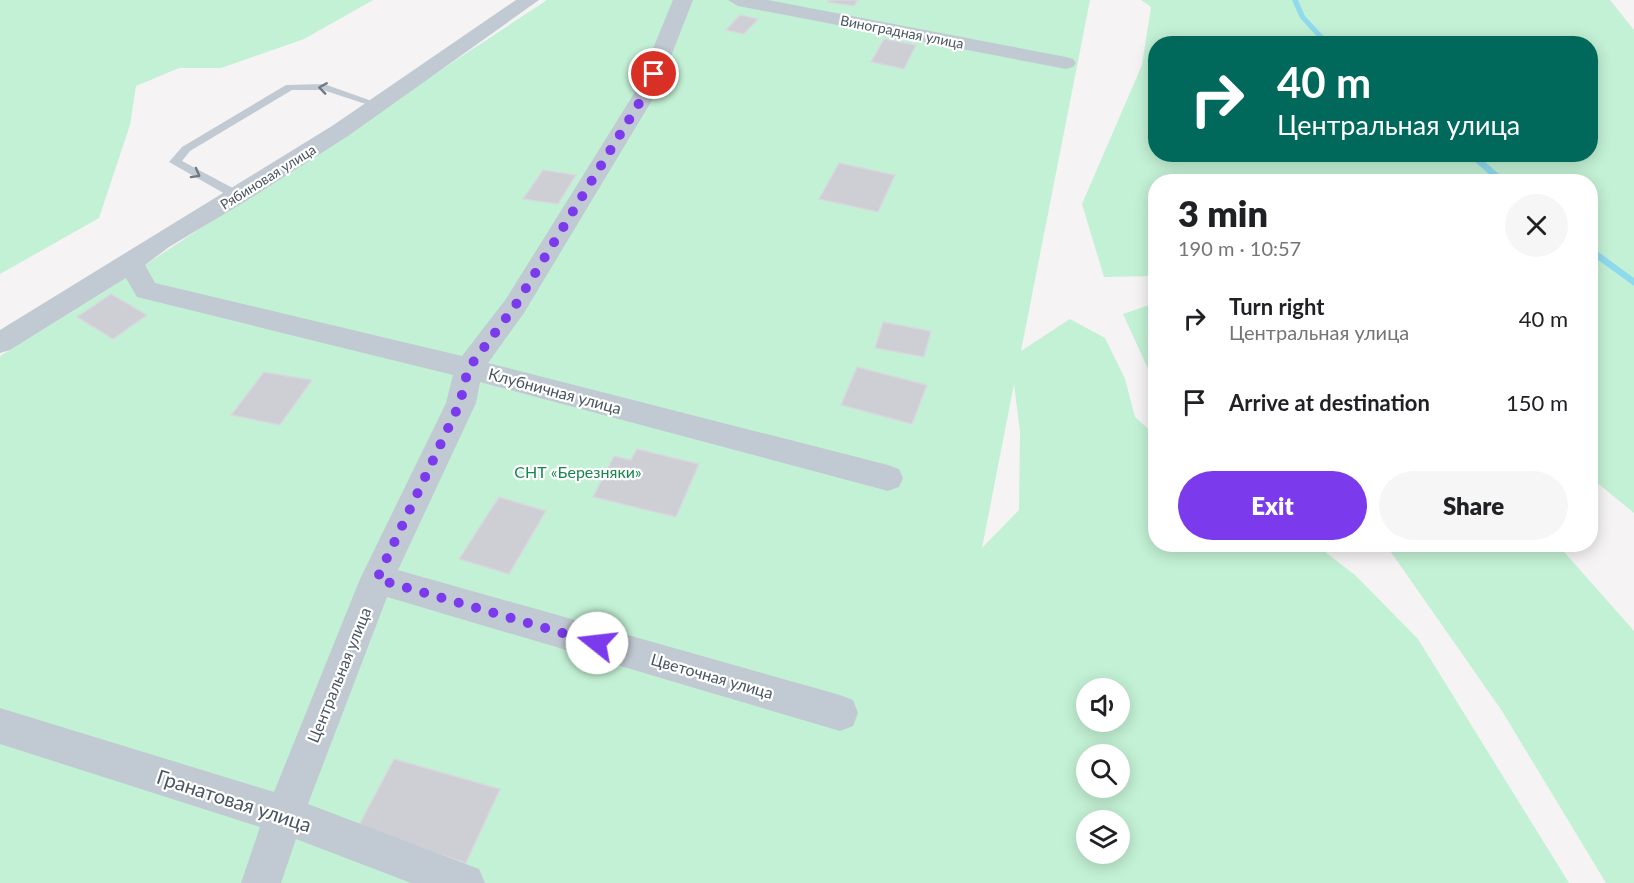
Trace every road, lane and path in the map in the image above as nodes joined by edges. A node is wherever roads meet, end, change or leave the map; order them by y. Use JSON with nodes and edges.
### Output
{"nodes":[{"id":1,"x":529,"y":0,"type":"edge"},
{"id":2,"x":683,"y":0,"type":"edge"},
{"id":3,"x":738,"y":0,"type":"edge"},
{"id":4,"x":1066,"y":63,"type":"dead end"},
{"id":5,"x":378,"y":105,"type":"junction"},
{"id":6,"x":238,"y":196,"type":"junction"},
{"id":7,"x":130,"y":263,"type":"junction"},
{"id":8,"x":0,"y":343,"type":"edge"},
{"id":9,"x":468,"y":369,"type":"junction"},
{"id":10,"x":888,"y":478,"type":"dead end"},
{"id":11,"x":377,"y":579,"type":"junction"},
{"id":12,"x":840,"y":713,"type":"dead end"},
{"id":13,"x":0,"y":726,"type":"edge"},
{"id":14,"x":284,"y":815,"type":"junction"},
{"id":15,"x":261,"y":883,"type":"edge"},
{"id":16,"x":465,"y":883,"type":"edge"}],
"edges":[{"from":1,"to":5,"type":"street","name":"Рябиновая улица"},
{"from":2,"to":9,"type":"street","name":"Центральная улица"},
{"from":3,"to":4,"type":"street","name":"Виноградная улица"},
{"from":5,"to":6,"type":"street","name":"Рябиновая улица"},
{"from":5,"to":6,"type":"lane","one_way":true},
{"from":6,"to":7,"type":"street","name":"Рябиновая улица"},
{"from":7,"to":8,"type":"street","name":"Рябиновая улица"},
{"from":7,"to":9,"type":"street","name":"Клубничная улица"},
{"from":9,"to":10,"type":"street","name":"Клубничная улица"},
{"from":9,"to":11,"type":"street","name":"Центральная улица"},
{"from":11,"to":12,"type":"street","name":"Цветочная улица"},
{"from":11,"to":14,"type":"street","name":"Центральная улица"},
{"from":13,"to":14,"type":"street","name":"Гранатовая улица"},
{"from":14,"to":15,"type":"street","name":"Центральная улица"},
{"from":14,"to":16,"type":"street","name":"Гранатовая улица"}]}
